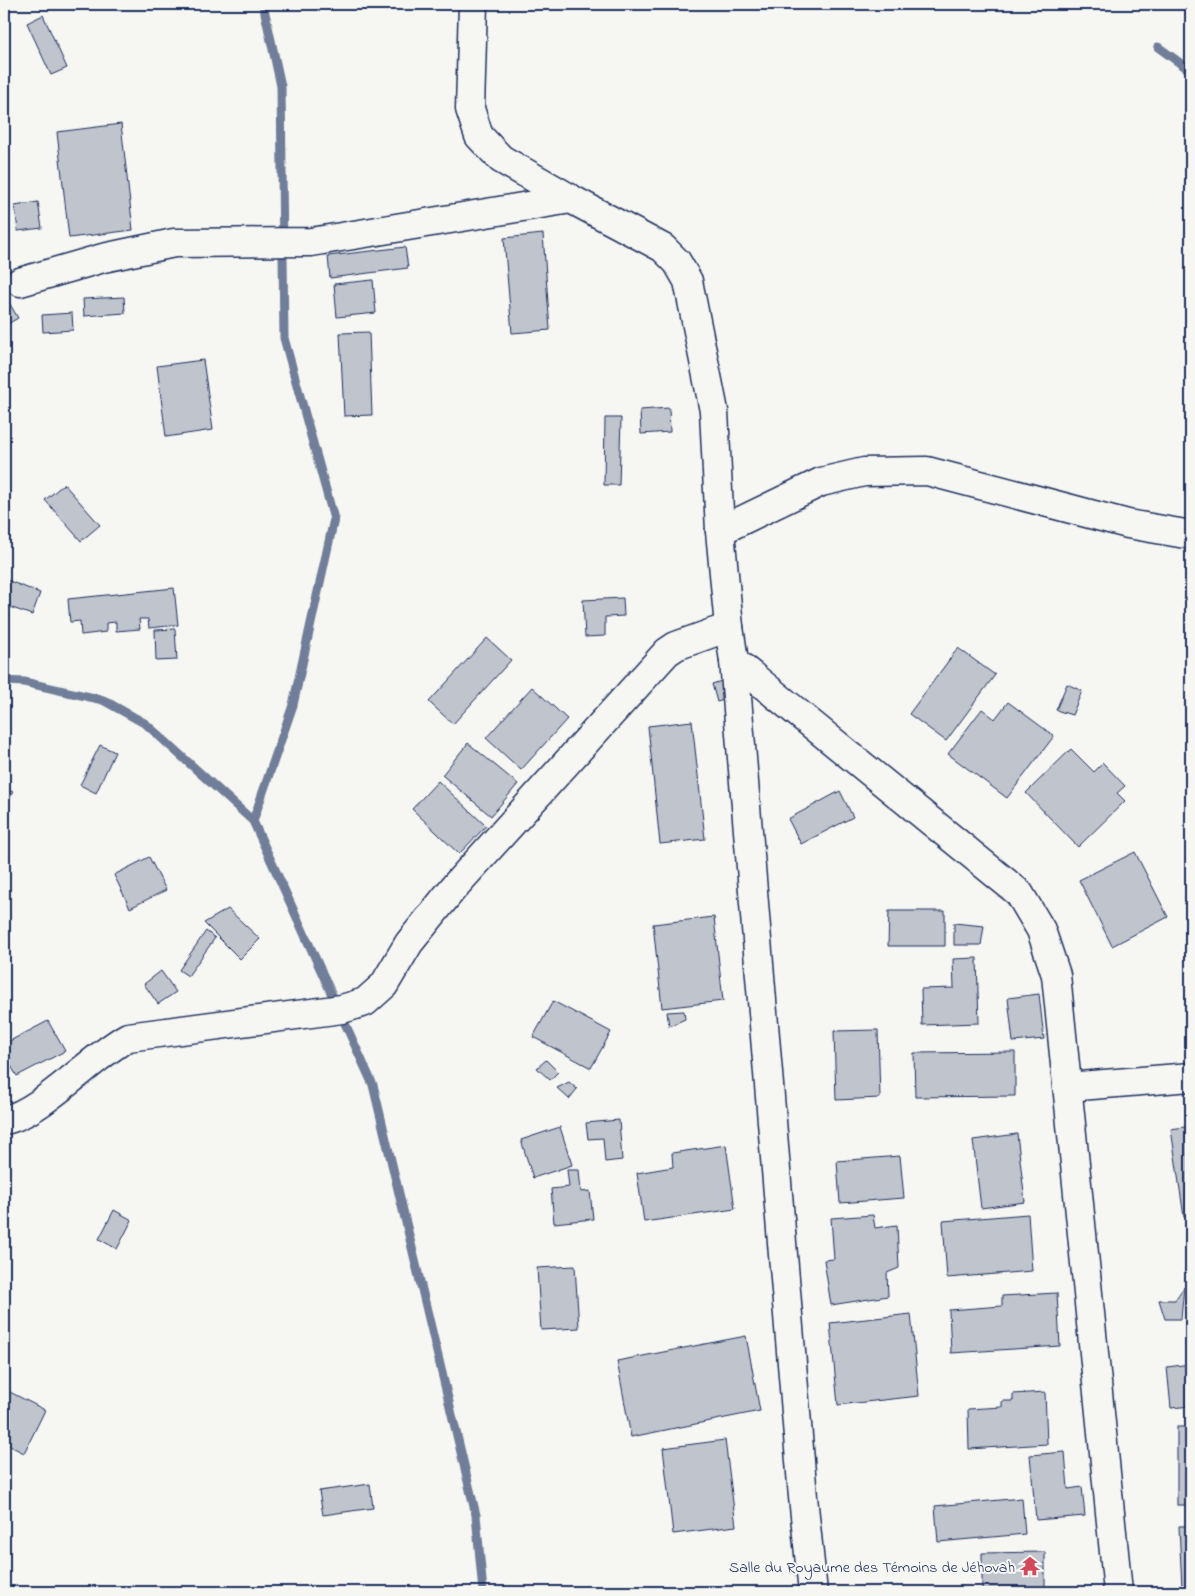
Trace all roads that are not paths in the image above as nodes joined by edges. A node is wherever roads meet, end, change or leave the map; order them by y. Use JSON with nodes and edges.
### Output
{"nodes":[{"id":1,"x":473,"y":4,"type":"edge"},
{"id":2,"x":571,"y":199,"type":"junction"},
{"id":3,"x":20,"y":282,"type":"dead end"},
{"id":4,"x":720,"y":531,"type":"junction"},
{"id":5,"x":1191,"y":535,"type":"edge"},
{"id":6,"x":729,"y":627,"type":"junction"},
{"id":7,"x":734,"y":661,"type":"junction"},
{"id":8,"x":1191,"y":1077,"type":"edge"},
{"id":9,"x":1067,"y":1087,"type":"junction"},
{"id":10,"x":4,"y":1120,"type":"edge"},
{"id":11,"x":813,"y":1592,"type":"edge"},
{"id":12,"x":1118,"y":1592,"type":"edge"}],
"edges":[{"from":1,"to":2,"type":"street"},
{"from":2,"to":3,"type":"street"},
{"from":2,"to":4,"type":"street"},
{"from":4,"to":5,"type":"street"},
{"from":4,"to":6,"type":"street"},
{"from":6,"to":7,"type":"street"},
{"from":6,"to":10,"type":"street"},
{"from":7,"to":9,"type":"street"},
{"from":7,"to":11,"type":"street"},
{"from":8,"to":9,"type":"street"},
{"from":9,"to":12,"type":"street"}]}
